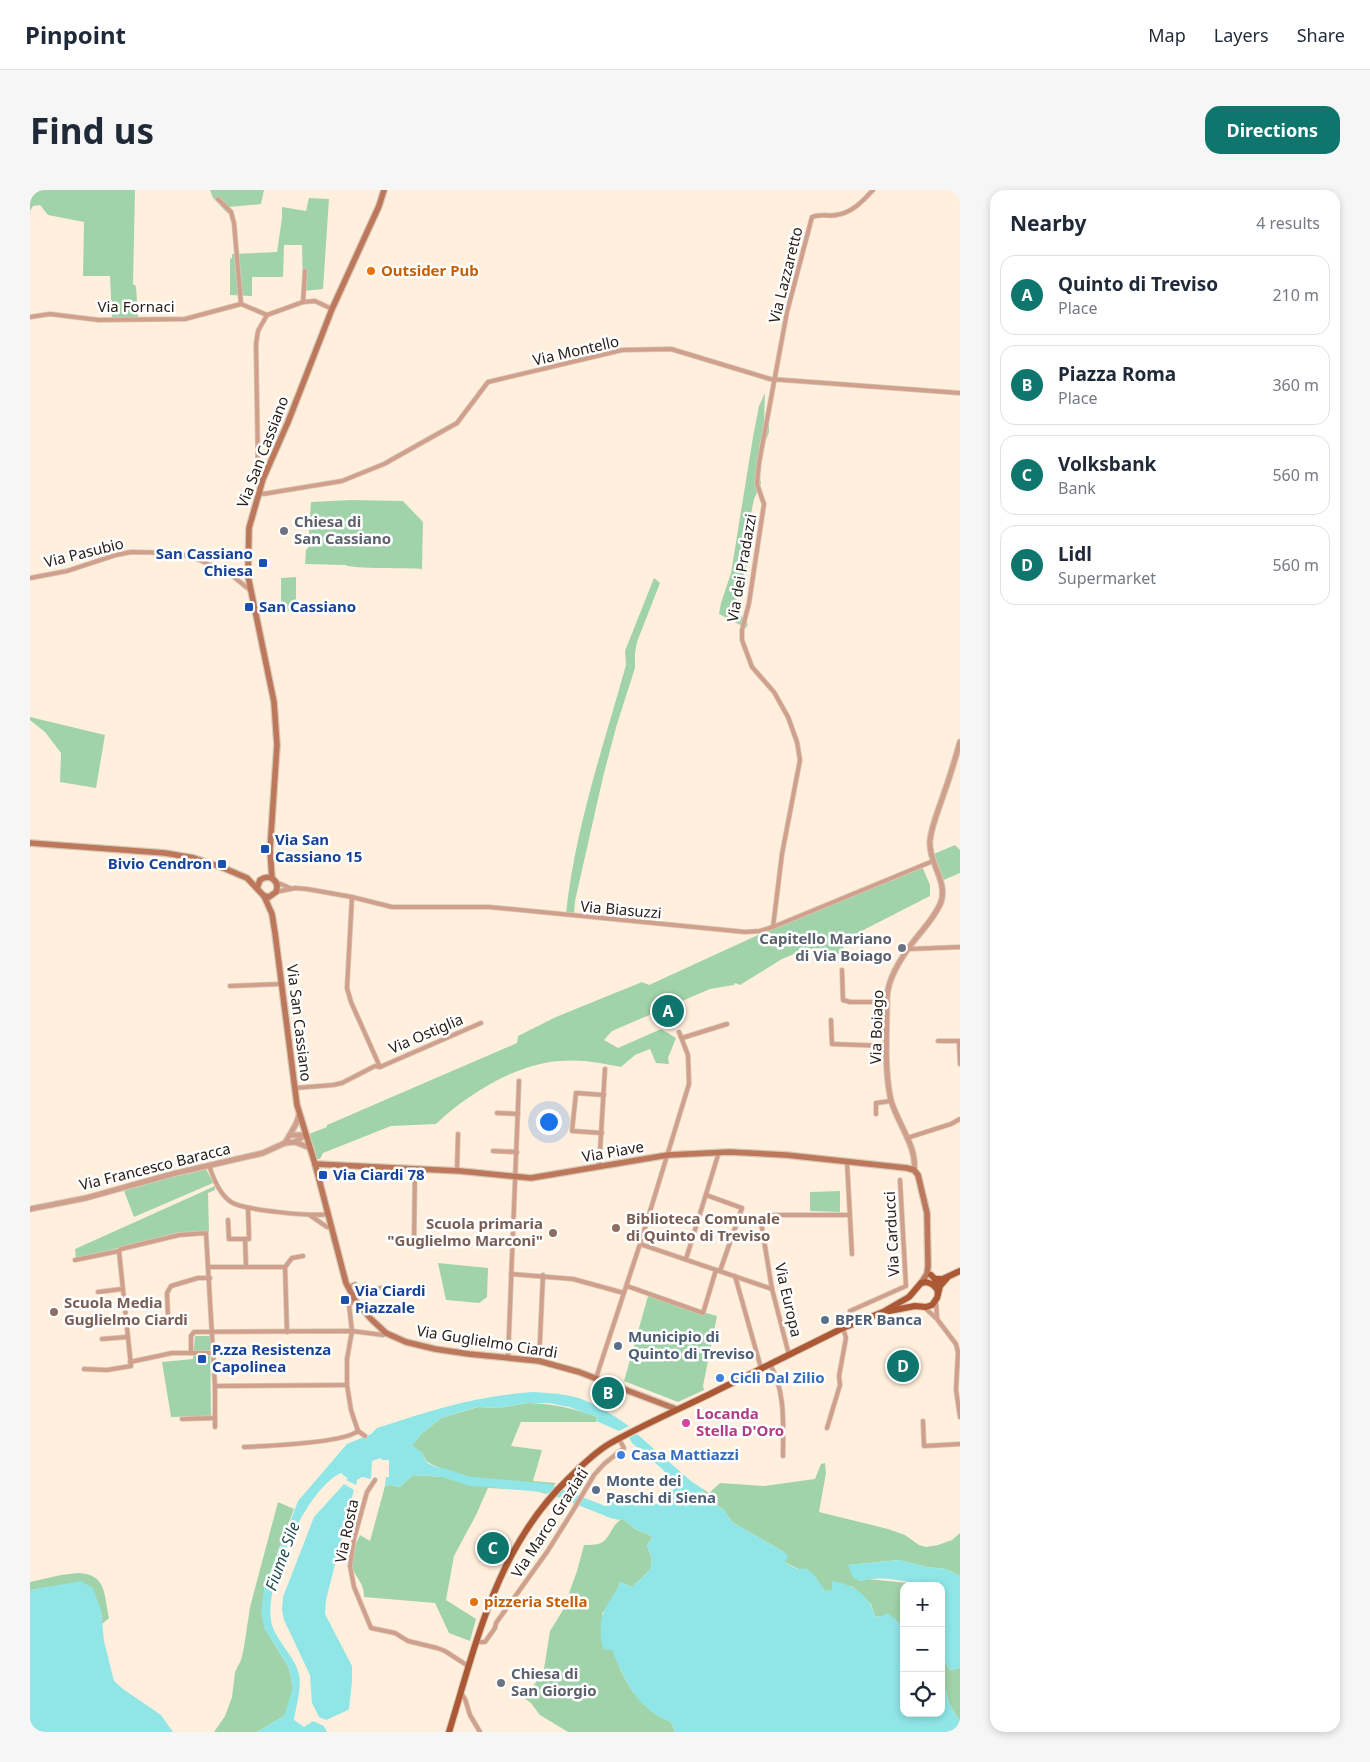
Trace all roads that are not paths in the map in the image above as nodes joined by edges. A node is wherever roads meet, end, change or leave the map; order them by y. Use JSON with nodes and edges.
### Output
{"nodes":[{"id":1,"x":384,"y":190,"type":"edge"},
{"id":2,"x":872,"y":190,"type":"edge"},
{"id":3,"x":218,"y":199,"type":"dead end"},
{"id":4,"x":305,"y":271,"type":"dead end"},
{"id":5,"x":303,"y":302,"type":"junction"},
{"id":6,"x":241,"y":304,"type":"junction"},
{"id":7,"x":332,"y":309,"type":"junction"},
{"id":8,"x":267,"y":315,"type":"junction"},
{"id":9,"x":30,"y":317,"type":"edge"},
{"id":10,"x":774,"y":379,"type":"junction"},
{"id":11,"x":960,"y":393,"type":"edge"},
{"id":12,"x":263,"y":479,"type":"junction"},
{"id":13,"x":259,"y":492,"type":"junction"},
{"id":14,"x":248,"y":568,"type":"junction"},
{"id":15,"x":230,"y":574,"type":"junction"},
{"id":16,"x":30,"y":578,"type":"edge"},
{"id":17,"x":250,"y":591,"type":"junction"},
{"id":18,"x":960,"y":742,"type":"edge"},
{"id":19,"x":30,"y":843,"type":"edge"},
{"id":20,"x":270,"y":856,"type":"junction"},
{"id":21,"x":933,"y":861,"type":"junction"},
{"id":22,"x":243,"y":876,"type":"junction"},
{"id":23,"x":262,"y":878,"type":"junction"},
{"id":24,"x":274,"y":880,"type":"junction"},
{"id":25,"x":257,"y":888,"type":"junction"},
{"id":26,"x":295,"y":888,"type":"junction"},
{"id":27,"x":275,"y":893,"type":"junction"},
{"id":28,"x":264,"y":896,"type":"junction"},
{"id":29,"x":352,"y":897,"type":"junction"},
{"id":30,"x":272,"y":914,"type":"junction"},
{"id":31,"x":773,"y":926,"type":"junction"},
{"id":32,"x":960,"y":947,"type":"edge"},
{"id":33,"x":909,"y":949,"type":"junction"},
{"id":34,"x":842,"y":970,"type":"dead end"},
{"id":35,"x":281,"y":984,"type":"junction"},
{"id":36,"x":230,"y":986,"type":"dead end"},
{"id":37,"x":887,"y":1002,"type":"junction"},
{"id":38,"x":832,"y":1020,"type":"dead end"},
{"id":39,"x":481,"y":1023,"type":"dead end"},
{"id":40,"x":727,"y":1024,"type":"dead end"},
{"id":41,"x":679,"y":1032,"type":"dead end"},
{"id":42,"x":682,"y":1038,"type":"junction"},
{"id":43,"x":938,"y":1041,"type":"dead end"},
{"id":44,"x":960,"y":1041,"type":"edge"},
{"id":45,"x":887,"y":1046,"type":"junction"},
{"id":46,"x":960,"y":1064,"type":"edge"},
{"id":47,"x":380,"y":1066,"type":"junction"},
{"id":48,"x":605,"y":1069,"type":"dead end"},
{"id":49,"x":519,"y":1081,"type":"dead end"},
{"id":50,"x":294,"y":1088,"type":"junction"},
{"id":51,"x":604,"y":1095,"type":"junction"},
{"id":52,"x":891,"y":1101,"type":"junction"},
{"id":53,"x":498,"y":1113,"type":"dead end"},
{"id":54,"x":518,"y":1114,"type":"junction"},
{"id":55,"x":876,"y":1114,"type":"dead end"},
{"id":56,"x":299,"y":1115,"type":"junction"},
{"id":57,"x":960,"y":1119,"type":"edge"},
{"id":58,"x":602,"y":1133,"type":"junction"},
{"id":59,"x":306,"y":1134,"type":"junction"},
{"id":60,"x":458,"y":1134,"type":"dead end"},
{"id":61,"x":291,"y":1135,"type":"junction"},
{"id":62,"x":907,"y":1138,"type":"junction"},
{"id":63,"x":295,"y":1142,"type":"junction"},
{"id":64,"x":285,"y":1143,"type":"junction"},
{"id":65,"x":310,"y":1148,"type":"junction"},
{"id":66,"x":494,"y":1151,"type":"dead end"},
{"id":67,"x":517,"y":1152,"type":"junction"},
{"id":68,"x":719,"y":1152,"type":"junction"},
{"id":69,"x":668,"y":1155,"type":"junction"},
{"id":70,"x":847,"y":1162,"type":"junction"},
{"id":71,"x":316,"y":1164,"type":"junction"},
{"id":72,"x":209,"y":1165,"type":"junction"},
{"id":73,"x":599,"y":1167,"type":"junction"},
{"id":74,"x":415,"y":1168,"type":"junction"},
{"id":75,"x":914,"y":1170,"type":"junction"},
{"id":76,"x":457,"y":1171,"type":"junction"},
{"id":77,"x":516,"y":1177,"type":"junction"},
{"id":78,"x":900,"y":1180,"type":"dead end"},
{"id":79,"x":706,"y":1195,"type":"junction"},
{"id":80,"x":248,"y":1208,"type":"junction"},
{"id":81,"x":30,"y":1209,"type":"edge"},
{"id":82,"x":328,"y":1214,"type":"junction"},
{"id":83,"x":849,"y":1215,"type":"junction"},
{"id":84,"x":311,"y":1216,"type":"junction"},
{"id":85,"x":228,"y":1220,"type":"dead end"},
{"id":86,"x":331,"y":1227,"type":"junction"},
{"id":87,"x":248,"y":1238,"type":"junction"},
{"id":88,"x":414,"y":1242,"type":"dead end"},
{"id":89,"x":640,"y":1244,"type":"junction"},
{"id":90,"x":119,"y":1251,"type":"junction"},
{"id":91,"x":852,"y":1254,"type":"dead end"},
{"id":92,"x":303,"y":1256,"type":"dead end"},
{"id":93,"x":76,"y":1260,"type":"dead end"},
{"id":94,"x":686,"y":1260,"type":"junction"},
{"id":95,"x":246,"y":1266,"type":"junction"},
{"id":96,"x":928,"y":1266,"type":"junction"},
{"id":97,"x":285,"y":1267,"type":"junction"},
{"id":98,"x":209,"y":1268,"type":"junction"},
{"id":99,"x":718,"y":1270,"type":"junction"},
{"id":100,"x":960,"y":1272,"type":"edge"},
{"id":101,"x":511,"y":1274,"type":"junction"},
{"id":102,"x":931,"y":1275,"type":"junction"},
{"id":103,"x":543,"y":1276,"type":"junction"},
{"id":104,"x":735,"y":1276,"type":"junction"},
{"id":105,"x":210,"y":1278,"type":"junction"},
{"id":106,"x":944,"y":1278,"type":"junction"},
{"id":107,"x":921,"y":1283,"type":"junction"},
{"id":108,"x":932,"y":1284,"type":"junction"},
{"id":109,"x":627,"y":1286,"type":"junction"},
{"id":110,"x":348,"y":1287,"type":"junction"},
{"id":111,"x":382,"y":1288,"type":"dead end"},
{"id":112,"x":122,"y":1289,"type":"junction"},
{"id":113,"x":772,"y":1289,"type":"junction"},
{"id":114,"x":98,"y":1292,"type":"dead end"},
{"id":115,"x":914,"y":1292,"type":"junction"},
{"id":116,"x":624,"y":1294,"type":"junction"},
{"id":117,"x":937,"y":1297,"type":"junction"},
{"id":118,"x":355,"y":1300,"type":"junction"},
{"id":119,"x":922,"y":1306,"type":"junction"},
{"id":120,"x":850,"y":1312,"type":"dead end"},
{"id":121,"x":883,"y":1312,"type":"junction"},
{"id":122,"x":168,"y":1315,"type":"dead end"},
{"id":123,"x":938,"y":1319,"type":"junction"},
{"id":124,"x":843,"y":1328,"type":"junction"},
{"id":125,"x":352,"y":1331,"type":"junction"},
{"id":126,"x":212,"y":1332,"type":"junction"},
{"id":127,"x":287,"y":1332,"type":"junction"},
{"id":128,"x":386,"y":1333,"type":"junction"},
{"id":129,"x":128,"y":1337,"type":"junction"},
{"id":130,"x":102,"y":1339,"type":"dead end"},
{"id":131,"x":191,"y":1353,"type":"junction"},
{"id":132,"x":214,"y":1353,"type":"junction"},
{"id":133,"x":789,"y":1354,"type":"junction"},
{"id":134,"x":508,"y":1358,"type":"junction"},
{"id":135,"x":539,"y":1361,"type":"junction"},
{"id":136,"x":130,"y":1362,"type":"junction"},
{"id":137,"x":770,"y":1364,"type":"junction"},
{"id":138,"x":761,"y":1368,"type":"junction"},
{"id":139,"x":84,"y":1369,"type":"dead end"},
{"id":140,"x":958,"y":1369,"type":"edge"},
{"id":141,"x":596,"y":1378,"type":"junction"},
{"id":142,"x":346,"y":1384,"type":"junction"},
{"id":143,"x":216,"y":1387,"type":"junction"},
{"id":144,"x":680,"y":1409,"type":"junction"},
{"id":145,"x":960,"y":1417,"type":"edge"},
{"id":146,"x":215,"y":1418,"type":"junction"},
{"id":147,"x":182,"y":1419,"type":"dead end"},
{"id":148,"x":923,"y":1421,"type":"dead end"},
{"id":149,"x":215,"y":1427,"type":"dead end"},
{"id":150,"x":827,"y":1428,"type":"dead end"},
{"id":151,"x":358,"y":1432,"type":"junction"},
{"id":152,"x":365,"y":1436,"type":"dead end"},
{"id":153,"x":619,"y":1439,"type":"junction"},
{"id":154,"x":960,"y":1444,"type":"edge"},
{"id":155,"x":244,"y":1447,"type":"dead end"},
{"id":156,"x":783,"y":1456,"type":"dead end"},
{"id":157,"x":375,"y":1480,"type":"dead end"},
{"id":158,"x":485,"y":1619,"type":"junction"},
{"id":159,"x":496,"y":1624,"type":"junction"},
{"id":160,"x":477,"y":1642,"type":"junction"},
{"id":161,"x":469,"y":1666,"type":"junction"},
{"id":162,"x":462,"y":1696,"type":"junction"},
{"id":163,"x":449,"y":1732,"type":"edge"},
{"id":164,"x":480,"y":1732,"type":"edge"}],
"edges":[{"from":1,"to":7,"type":"main road","name":"Via San Cassiano"},
{"from":2,"to":10,"type":"street","name":"Via Lazzaretto"},
{"from":3,"to":6,"type":"street"},
{"from":4,"to":5,"type":"street"},
{"from":5,"to":7,"type":"street"},
{"from":5,"to":8,"type":"street"},
{"from":6,"to":8,"type":"street"},
{"from":6,"to":9,"type":"street","name":"Via Fornaci"},
{"from":7,"to":12,"type":"main road","name":"Via San Cassiano"},
{"from":8,"to":12,"type":"street"},
{"from":10,"to":11,"type":"street","name":"Via Montello"},
{"from":10,"to":13,"type":"street","name":"Via Montello"},
{"from":10,"to":31,"type":"street","name":"Via dei Pradazzi"},
{"from":12,"to":13,"type":"main road","name":"Via San Cassiano"},
{"from":13,"to":14,"type":"main road","name":"Via San Cassiano"},
{"from":14,"to":15,"type":"street"},
{"from":14,"to":17,"type":"main road","name":"Via San Cassiano"},
{"from":15,"to":16,"type":"street","name":"Via Pasubio"},
{"from":15,"to":17,"type":"street","name":"Via Pasubio"},
{"from":17,"to":20,"type":"main road","name":"Via San Cassiano"},
{"from":18,"to":21,"type":"street","name":"Via Boiago"},
{"from":19,"to":22,"type":"main road"},
{"from":20,"to":23,"type":"main road","name":"Via San Cassiano"},
{"from":20,"to":24,"type":"main road","name":"Via San Cassiano"},
{"from":21,"to":31,"type":"street","name":"Via Biasuzzi"},
{"from":21,"to":33,"type":"street","name":"Via Boiago"},
{"from":22,"to":23,"type":"main road"},
{"from":22,"to":25,"type":"main road"},
{"from":23,"to":24,"type":"main road"},
{"from":23,"to":25,"type":"main road"},
{"from":24,"to":26,"type":"street","name":"Via Biasuzzi"},
{"from":24,"to":27,"type":"main road"},
{"from":25,"to":28,"type":"main road"},
{"from":26,"to":27,"type":"street","name":"Via Biasuzzi"},
{"from":26,"to":29,"type":"street","name":"Via Biasuzzi"},
{"from":27,"to":28,"type":"main road"},
{"from":27,"to":30,"type":"main road","name":"Via San Cassiano"},
{"from":28,"to":30,"type":"main road","name":"Via San Cassiano"},
{"from":29,"to":31,"type":"street","name":"Via Biasuzzi"},
{"from":29,"to":47,"type":"street","name":"Via Ostiglia"},
{"from":30,"to":35,"type":"main road","name":"Via San Cassiano"},
{"from":32,"to":33,"type":"street"},
{"from":33,"to":37,"type":"street","name":"Via Boiago"},
{"from":34,"to":37,"type":"street"},
{"from":35,"to":36,"type":"street"},
{"from":35,"to":50,"type":"main road","name":"Via San Cassiano"},
{"from":37,"to":45,"type":"street","name":"Via Boiago"},
{"from":38,"to":45,"type":"street"},
{"from":39,"to":47,"type":"street","name":"Via Ostiglia"},
{"from":40,"to":42,"type":"street"},
{"from":41,"to":42,"type":"street"},
{"from":42,"to":69,"type":"street"},
{"from":43,"to":44,"type":"street"},
{"from":44,"to":46,"type":"street"},
{"from":45,"to":52,"type":"street","name":"Via Boiago"},
{"from":47,"to":50,"type":"street","name":"Via Ostiglia"},
{"from":48,"to":51,"type":"street"},
{"from":49,"to":54,"type":"street"},
{"from":50,"to":56,"type":"main road","name":"Via San Cassiano"},
{"from":51,"to":58,"type":"street"},
{"from":51,"to":58,"type":"street"},
{"from":52,"to":55,"type":"street"},
{"from":52,"to":62,"type":"street","name":"Via Boiago"},
{"from":53,"to":54,"type":"street"},
{"from":54,"to":67,"type":"street"},
{"from":56,"to":59,"type":"main road","name":"Via San Cassiano"},
{"from":56,"to":61,"type":"street","name":"Via Francesco Baracca"},
{"from":57,"to":62,"type":"street"},
{"from":58,"to":73,"type":"street"},
{"from":59,"to":61,"type":"street"},
{"from":59,"to":63,"type":"street"},
{"from":59,"to":65,"type":"main road","name":"Via Guglielmo Ciardi"},
{"from":60,"to":76,"type":"street"},
{"from":61,"to":64,"type":"street","name":"Via Francesco Baracca"},
{"from":62,"to":75,"type":"street","name":"Via Boiago"},
{"from":63,"to":64,"type":"street","name":"Via Francesco Baracca"},
{"from":63,"to":65,"type":"street","name":"Via Francesco Baracca"},
{"from":64,"to":72,"type":"street","name":"Via Francesco Baracca"},
{"from":65,"to":71,"type":"main road","name":"Via Guglielmo Ciardi"},
{"from":66,"to":67,"type":"street"},
{"from":67,"to":77,"type":"street"},
{"from":68,"to":69,"type":"main road","name":"Via Piave"},
{"from":68,"to":70,"type":"main road","name":"Via Piave"},
{"from":68,"to":79,"type":"street"},
{"from":69,"to":73,"type":"main road","name":"Via Piave"},
{"from":69,"to":89,"type":"street"},
{"from":70,"to":75,"type":"main road","name":"Via Piave"},
{"from":70,"to":83,"type":"street"},
{"from":71,"to":74,"type":"main road","name":"Via Piave"},
{"from":71,"to":82,"type":"main road","name":"Via Guglielmo Ciardi"},
{"from":72,"to":80,"type":"street"},
{"from":72,"to":81,"type":"street","name":"Via Francesco Baracca"},
{"from":73,"to":77,"type":"main road","name":"Via Piave"},
{"from":74,"to":76,"type":"main road","name":"Via Piave"},
{"from":74,"to":88,"type":"street"},
{"from":75,"to":96,"type":"main road","name":"Via Boiago"},
{"from":76,"to":77,"type":"main road","name":"Via Piave"},
{"from":77,"to":101,"type":"street"},
{"from":78,"to":120,"type":"street","name":"Via Carducci"},
{"from":79,"to":94,"type":"street"},
{"from":79,"to":99,"type":"street"},
{"from":80,"to":84,"type":"street"},
{"from":80,"to":87,"type":"street"},
{"from":82,"to":84,"type":"street"},
{"from":82,"to":86,"type":"main road","name":"Via Guglielmo Ciardi"},
{"from":83,"to":91,"type":"street"},
{"from":83,"to":113,"type":"street","name":"Via Europa"},
{"from":84,"to":86,"type":"street"},
{"from":85,"to":87,"type":"street"},
{"from":86,"to":110,"type":"main road","name":"Via Guglielmo Ciardi"},
{"from":87,"to":95,"type":"street"},
{"from":89,"to":94,"type":"street"},
{"from":89,"to":109,"type":"street"},
{"from":90,"to":93,"type":"street"},
{"from":90,"to":98,"type":"street"},
{"from":90,"to":112,"type":"street"},
{"from":92,"to":97,"type":"street"},
{"from":94,"to":99,"type":"street"},
{"from":95,"to":97,"type":"street"},
{"from":95,"to":98,"type":"street"},
{"from":96,"to":102,"type":"main road","name":"Via Boiago"},
{"from":96,"to":107,"type":"main road","name":"Via Boiago"},
{"from":97,"to":127,"type":"street"},
{"from":98,"to":105,"type":"street"},
{"from":99,"to":104,"type":"street"},
{"from":99,"to":109,"type":"street"},
{"from":100,"to":106,"type":"main road"},
{"from":101,"to":103,"type":"street"},
{"from":101,"to":134,"type":"street"},
{"from":102,"to":106,"type":"main road"},
{"from":102,"to":108,"type":"main road","name":"Via Boiago"},
{"from":103,"to":116,"type":"street"},
{"from":103,"to":135,"type":"street"},
{"from":104,"to":113,"type":"street"},
{"from":104,"to":138,"type":"street"},
{"from":105,"to":122,"type":"street"},
{"from":105,"to":126,"type":"street"},
{"from":106,"to":108,"type":"main road"},
{"from":106,"to":117,"type":"main road"},
{"from":107,"to":108,"type":"main road"},
{"from":107,"to":115,"type":"main road"},
{"from":108,"to":117,"type":"main road"},
{"from":109,"to":116,"type":"street"},
{"from":110,"to":111,"type":"street"},
{"from":110,"to":118,"type":"main road","name":"Via Guglielmo Ciardi"},
{"from":112,"to":114,"type":"street"},
{"from":112,"to":129,"type":"street"},
{"from":113,"to":133,"type":"street","name":"Via Europa"},
{"from":115,"to":119,"type":"main road"},
{"from":115,"to":121,"type":"main road"},
{"from":116,"to":141,"type":"street"},
{"from":117,"to":119,"type":"main road"},
{"from":117,"to":123,"type":"street"},
{"from":118,"to":125,"type":"street"},
{"from":118,"to":128,"type":"main road","name":"Via Guglielmo Ciardi"},
{"from":119,"to":121,"type":"main road"},
{"from":119,"to":123,"type":"street"},
{"from":121,"to":124,"type":"main road"},
{"from":123,"to":140,"type":"street"},
{"from":124,"to":133,"type":"main road"},
{"from":124,"to":150,"type":"street"},
{"from":125,"to":127,"type":"street"},
{"from":125,"to":128,"type":"street"},
{"from":125,"to":142,"type":"street"},
{"from":126,"to":127,"type":"street"},
{"from":126,"to":131,"type":"street"},
{"from":126,"to":132,"type":"street"},
{"from":128,"to":134,"type":"main road","name":"Via Guglielmo Ciardi"},
{"from":129,"to":130,"type":"street"},
{"from":129,"to":136,"type":"street"},
{"from":131,"to":132,"type":"street"},
{"from":131,"to":136,"type":"street"},
{"from":132,"to":143,"type":"street"},
{"from":133,"to":137,"type":"main road"},
{"from":134,"to":135,"type":"main road","name":"Via Guglielmo Ciardi"},
{"from":135,"to":141,"type":"main road","name":"Via Guglielmo Ciardi"},
{"from":136,"to":139,"type":"street"},
{"from":137,"to":138,"type":"main road"},
{"from":137,"to":156,"type":"street"},
{"from":138,"to":144,"type":"main road"},
{"from":140,"to":145,"type":"street"},
{"from":141,"to":144,"type":"main road","name":"Via Guglielmo Ciardi"},
{"from":142,"to":143,"type":"street"},
{"from":142,"to":151,"type":"street"},
{"from":143,"to":146,"type":"street"},
{"from":144,"to":153,"type":"main road"},
{"from":146,"to":147,"type":"street"},
{"from":146,"to":149,"type":"street"},
{"from":148,"to":154,"type":"street"},
{"from":151,"to":152,"type":"street"},
{"from":151,"to":155,"type":"street"},
{"from":153,"to":158,"type":"main road"},
{"from":153,"to":159,"type":"street","name":"Via Marco Graziati"},
{"from":157,"to":161,"type":"street","name":"Via Rosta"},
{"from":158,"to":159,"type":"street"},
{"from":158,"to":160,"type":"main road"},
{"from":159,"to":160,"type":"street","name":"Via Marco Graziati"},
{"from":160,"to":161,"type":"main road"},
{"from":161,"to":162,"type":"main road"},
{"from":162,"to":163,"type":"main road"},
{"from":162,"to":164,"type":"street"}]}
